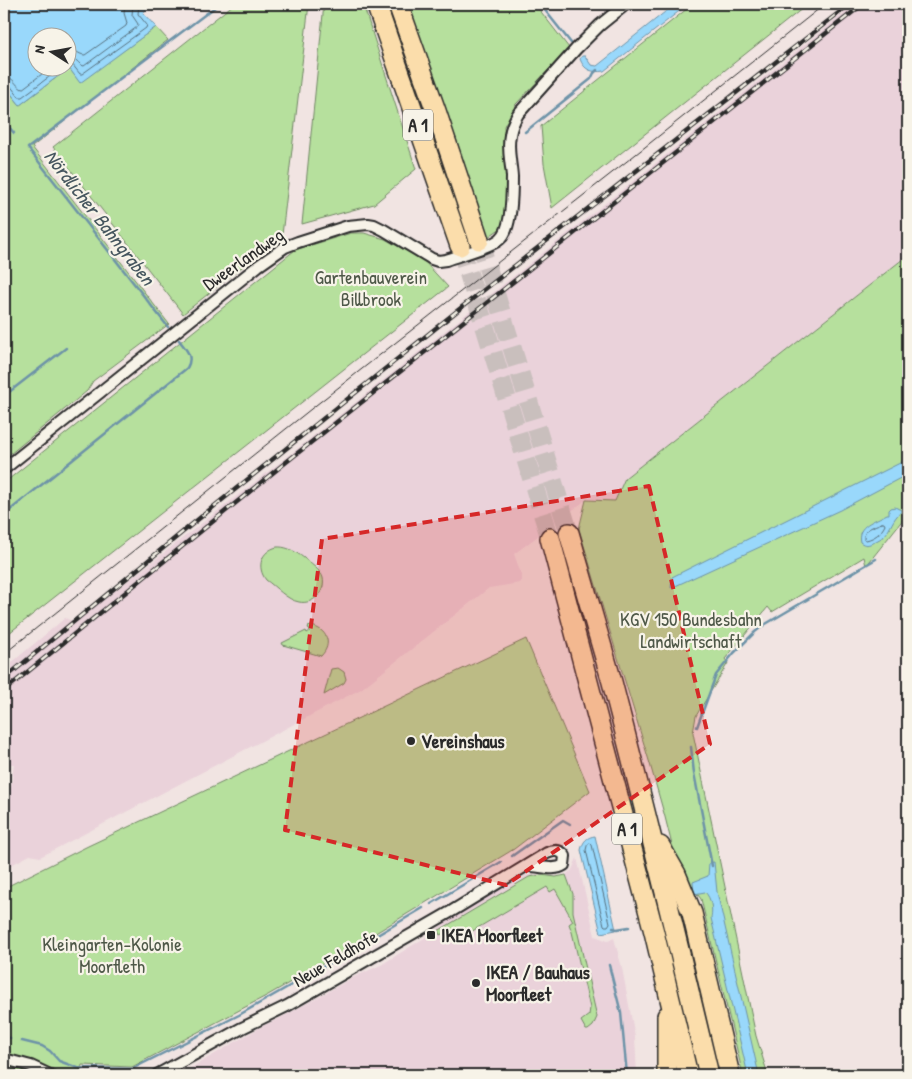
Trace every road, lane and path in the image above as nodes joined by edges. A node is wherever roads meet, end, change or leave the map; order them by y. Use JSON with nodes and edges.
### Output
{"nodes":[{"id":1,"x":376,"y":4,"type":"edge"},
{"id":2,"x":398,"y":4,"type":"edge"},
{"id":3,"x":626,"y":4,"type":"edge"},
{"id":4,"x":479,"y":240,"type":"tunnel mouth"},
{"id":5,"x":460,"y":246,"type":"tunnel mouth"},
{"id":6,"x":4,"y":470,"type":"edge"},
{"id":7,"x":569,"y":533,"type":"tunnel mouth"},
{"id":8,"x":550,"y":538,"type":"tunnel mouth"},
{"id":9,"x":649,"y":828,"type":"junction"},
{"id":10,"x":527,"y":866,"type":"dead end"},
{"id":11,"x":667,"y":985,"type":"junction"},
{"id":12,"x":4,"y":1059,"type":"edge"},
{"id":13,"x":50,"y":1075,"type":"edge"},
{"id":14,"x":157,"y":1075,"type":"edge"},
{"id":15,"x":667,"y":1075,"type":"edge"},
{"id":16,"x":688,"y":1075,"type":"edge"},
{"id":17,"x":708,"y":1075,"type":"edge"},
{"id":18,"x":730,"y":1075,"type":"edge"}],
"edges":[{"from":1,"to":5,"type":"highway","number":"A 1"},
{"from":2,"to":4,"type":"highway","number":"A 1"},
{"from":3,"to":6,"type":"street","name":"Dweerlandweg"},
{"from":7,"to":9,"type":"highway","number":"A 1"},
{"from":8,"to":11,"type":"highway","number":"A 1"},
{"from":9,"to":17,"type":"highway","number":"A 1"},
{"from":9,"to":18,"type":"highway"},
{"from":10,"to":14,"type":"street","name":"Neue Feldhofe"},
{"from":11,"to":15,"type":"highway"},
{"from":11,"to":16,"type":"highway","number":"A 1"},
{"from":12,"to":13,"type":"street"}]}
